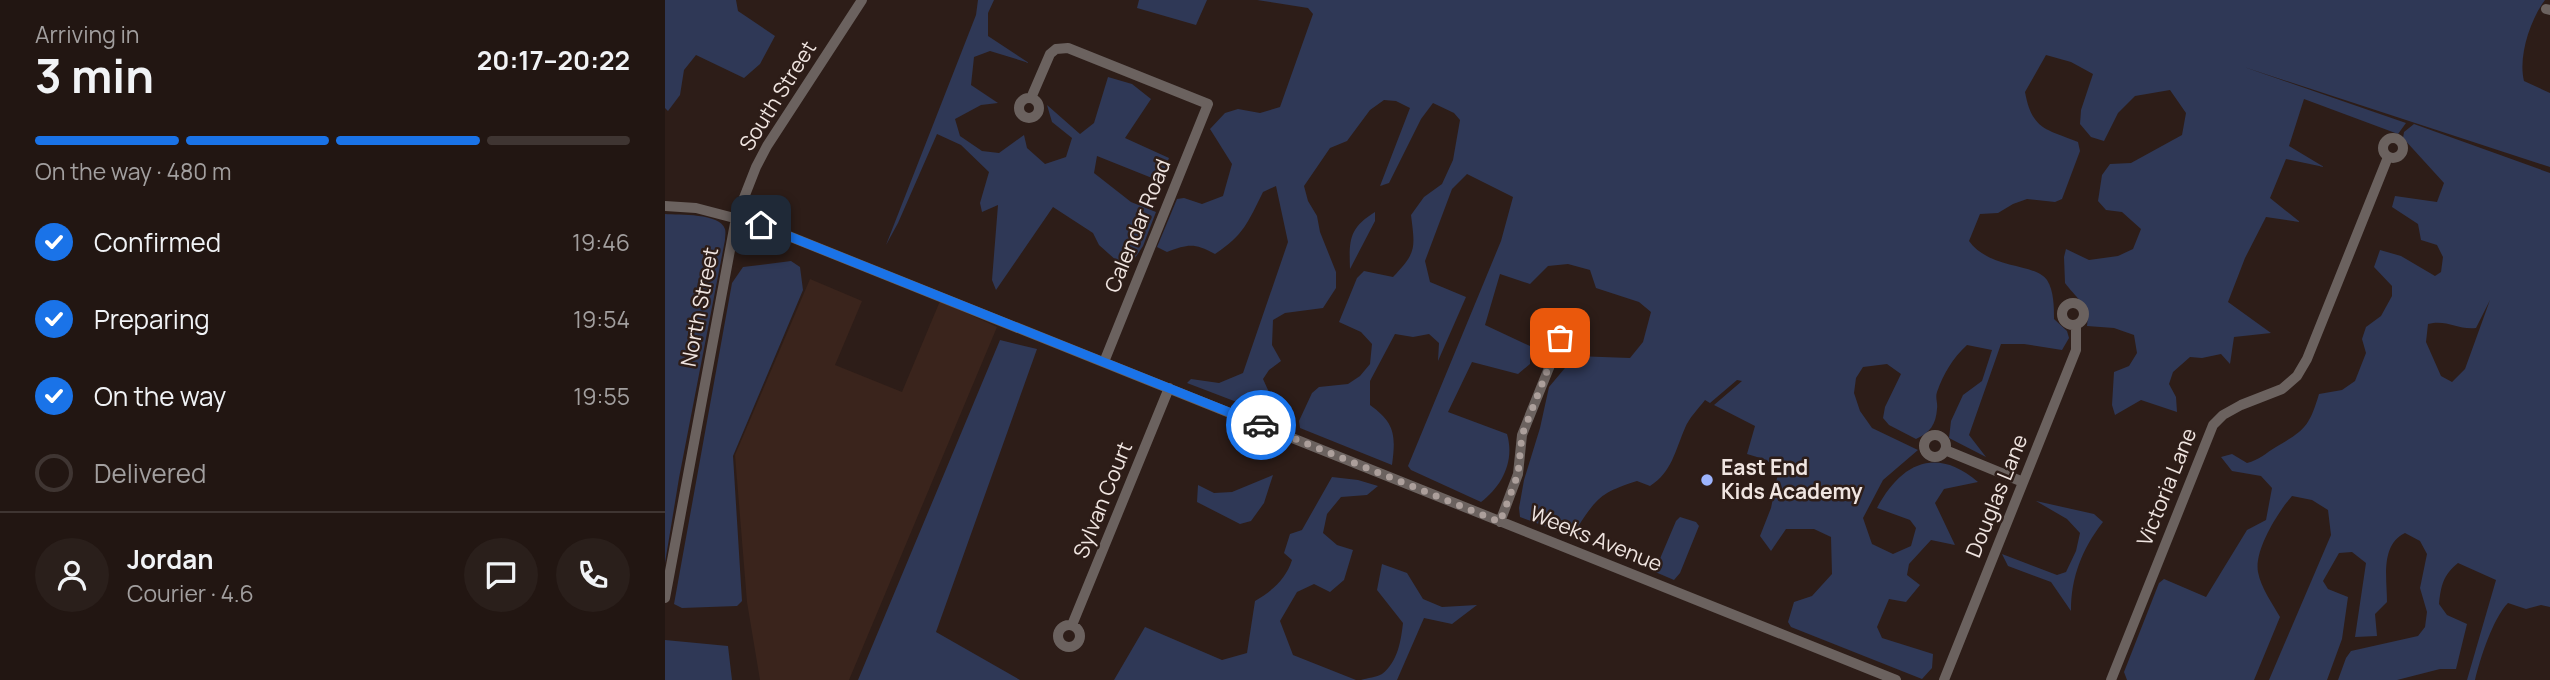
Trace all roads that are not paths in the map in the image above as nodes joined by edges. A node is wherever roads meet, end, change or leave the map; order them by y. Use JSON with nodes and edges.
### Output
{"nodes":[{"id":1,"x":862,"y":0,"type":"edge"},
{"id":2,"x":1031,"y":98,"type":"dead end"},
{"id":3,"x":2388,"y":157,"type":"dead end"},
{"id":4,"x":665,"y":206,"type":"edge"},
{"id":5,"x":736,"y":218,"type":"junction"},
{"id":6,"x":2076,"y":325,"type":"dead end"},
{"id":7,"x":1560,"y":338,"type":"dead end"},
{"id":8,"x":1104,"y":362,"type":"junction"},
{"id":9,"x":1169,"y":388,"type":"junction"},
{"id":10,"x":1945,"y":450,"type":"dead end"},
{"id":11,"x":2023,"y":482,"type":"junction"},
{"id":12,"x":1500,"y":522,"type":"junction"},
{"id":13,"x":665,"y":598,"type":"edge"},
{"id":14,"x":1072,"y":625,"type":"dead end"},
{"id":15,"x":1896,"y":680,"type":"edge"},
{"id":16,"x":1944,"y":680,"type":"edge"},
{"id":17,"x":2111,"y":680,"type":"edge"}],
"edges":[{"from":1,"to":5,"type":"street","name":"South Street"},
{"from":2,"to":8,"type":"street","name":"Calendar Road"},
{"from":3,"to":17,"type":"street","name":"Victoria Lane"},
{"from":4,"to":5,"type":"street"},
{"from":5,"to":8,"type":"street","name":"Weeks Avenue"},
{"from":5,"to":13,"type":"street","name":"North Street"},
{"from":6,"to":11,"type":"street","name":"Douglas Lane"},
{"from":7,"to":12,"type":"street"},
{"from":8,"to":9,"type":"street","name":"Weeks Avenue"},
{"from":9,"to":12,"type":"street","name":"Weeks Avenue"},
{"from":9,"to":14,"type":"street","name":"Sylvan Court"},
{"from":10,"to":11,"type":"street"},
{"from":11,"to":16,"type":"street","name":"Douglas Lane"},
{"from":12,"to":15,"type":"street","name":"Weeks Avenue"}]}
